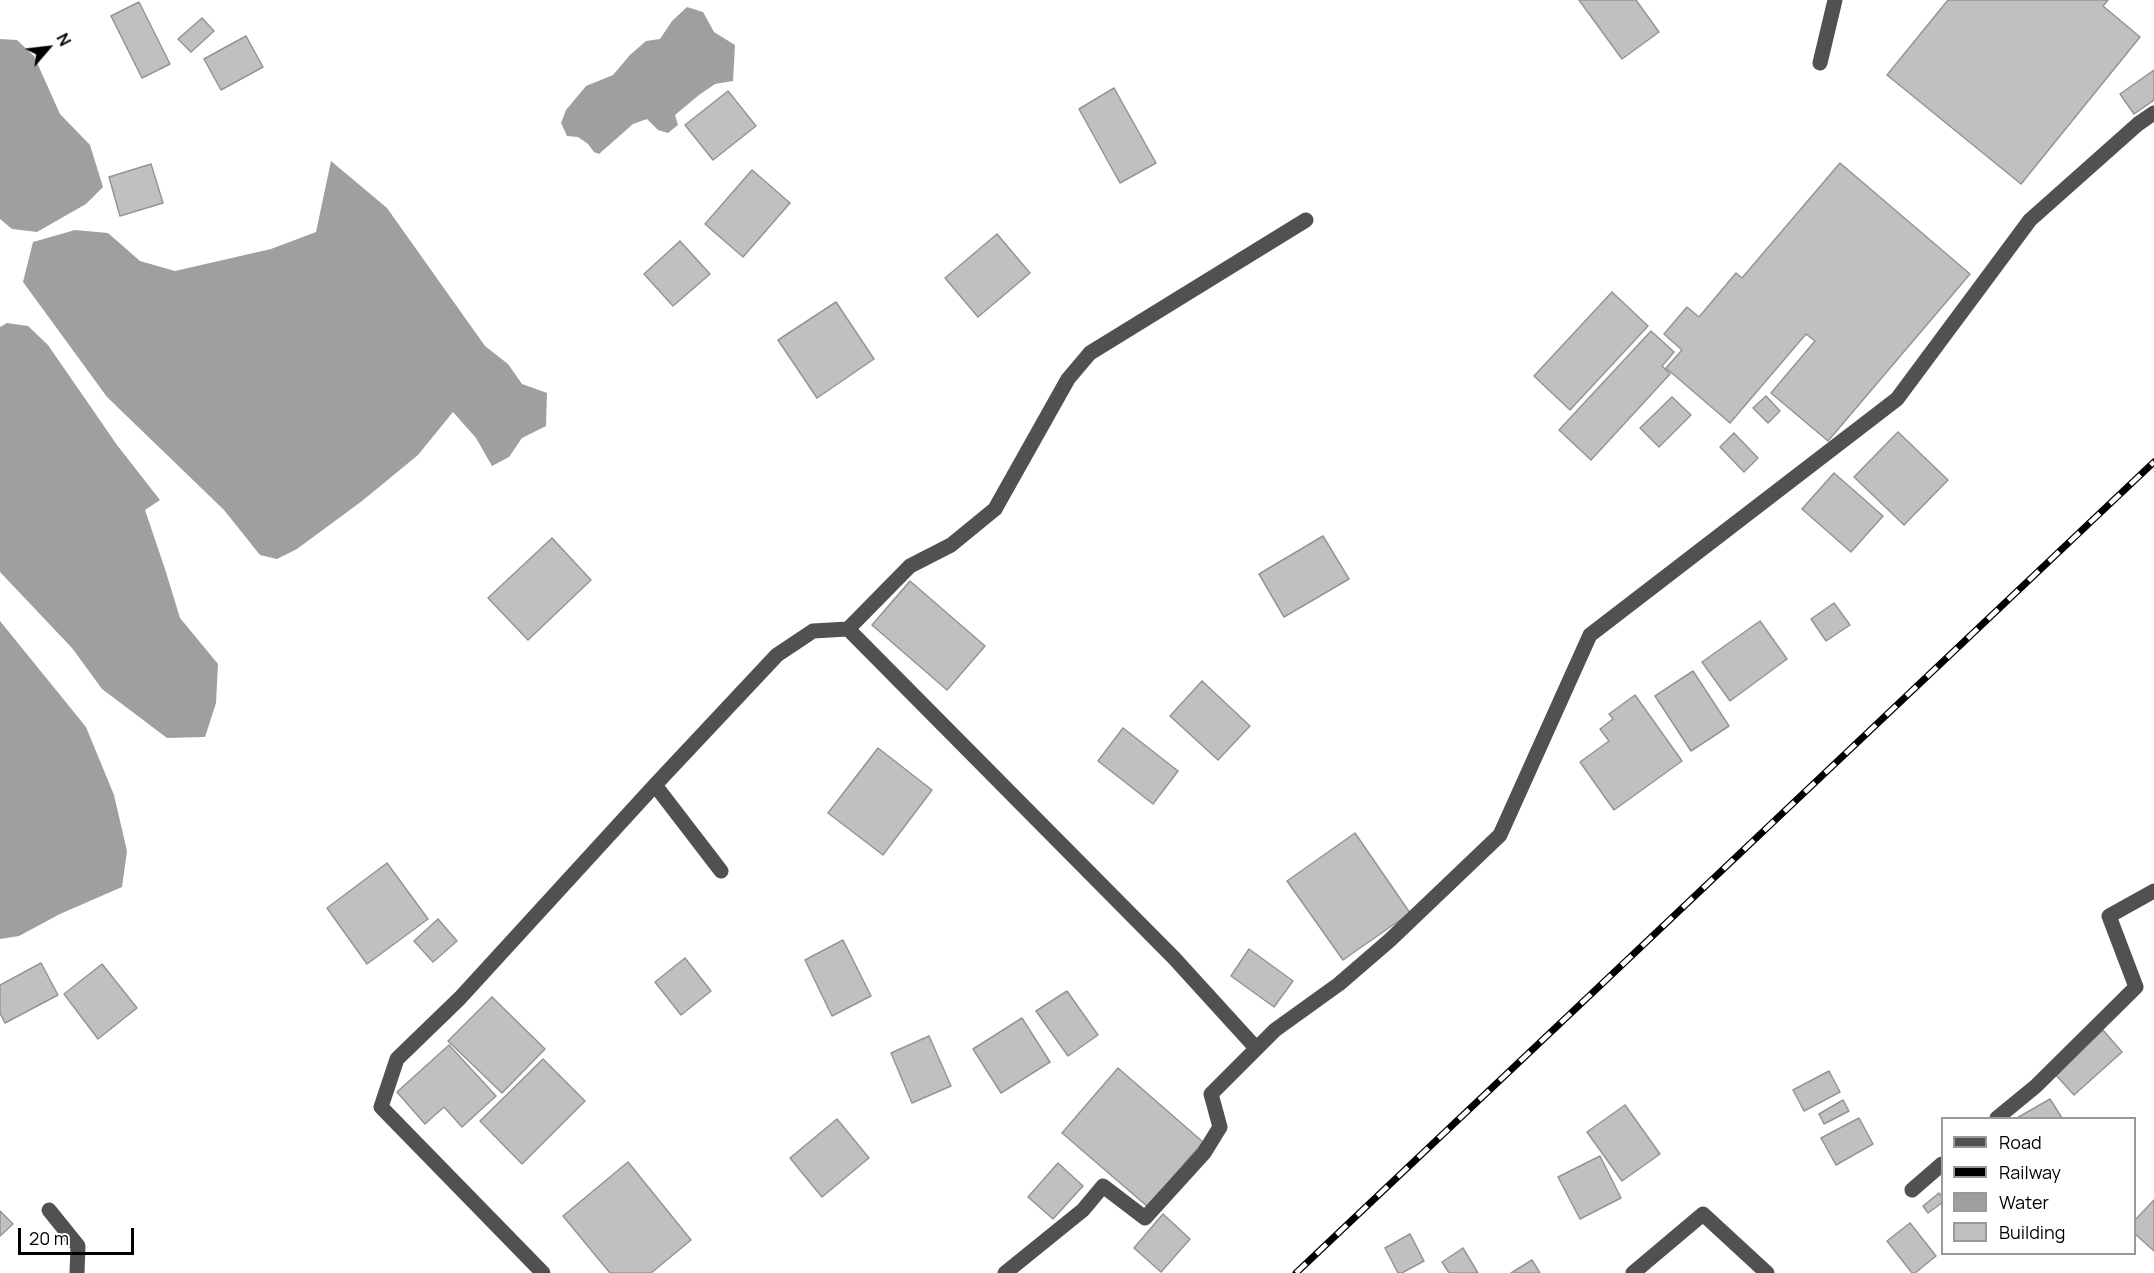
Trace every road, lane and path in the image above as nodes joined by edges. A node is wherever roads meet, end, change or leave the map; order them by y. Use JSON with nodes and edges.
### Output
{"nodes":[{"id":1,"x":1835,"y":0,"type":"edge"},
{"id":2,"x":1820,"y":63,"type":"dead end"},
{"id":3,"x":2154,"y":113,"type":"edge"},
{"id":4,"x":1306,"y":220,"type":"dead end"},
{"id":5,"x":848,"y":629,"type":"junction"},
{"id":6,"x":655,"y":785,"type":"junction"},
{"id":7,"x":721,"y":872,"type":"dead end"},
{"id":8,"x":2154,"y":891,"type":"edge"},
{"id":9,"x":1256,"y":1048,"type":"junction"},
{"id":10,"x":1999,"y":1117,"type":"edge"},
{"id":11,"x":1941,"y":1165,"type":"edge"},
{"id":12,"x":1912,"y":1190,"type":"dead end"},
{"id":13,"x":49,"y":1210,"type":"dead end"},
{"id":14,"x":77,"y":1273,"type":"edge"},
{"id":15,"x":543,"y":1273,"type":"edge"},
{"id":16,"x":1005,"y":1273,"type":"edge"},
{"id":17,"x":1633,"y":1273,"type":"edge"},
{"id":18,"x":1767,"y":1273,"type":"edge"}],
"edges":[{"from":1,"to":2,"type":"street"},
{"from":3,"to":9,"type":"street"},
{"from":4,"to":5,"type":"street"},
{"from":5,"to":6,"type":"street"},
{"from":5,"to":9,"type":"street"},
{"from":6,"to":7,"type":"street"},
{"from":6,"to":15,"type":"street"},
{"from":8,"to":10,"type":"street"},
{"from":9,"to":16,"type":"street"},
{"from":11,"to":12,"type":"street"},
{"from":13,"to":14,"type":"street"},
{"from":17,"to":18,"type":"street"}]}
